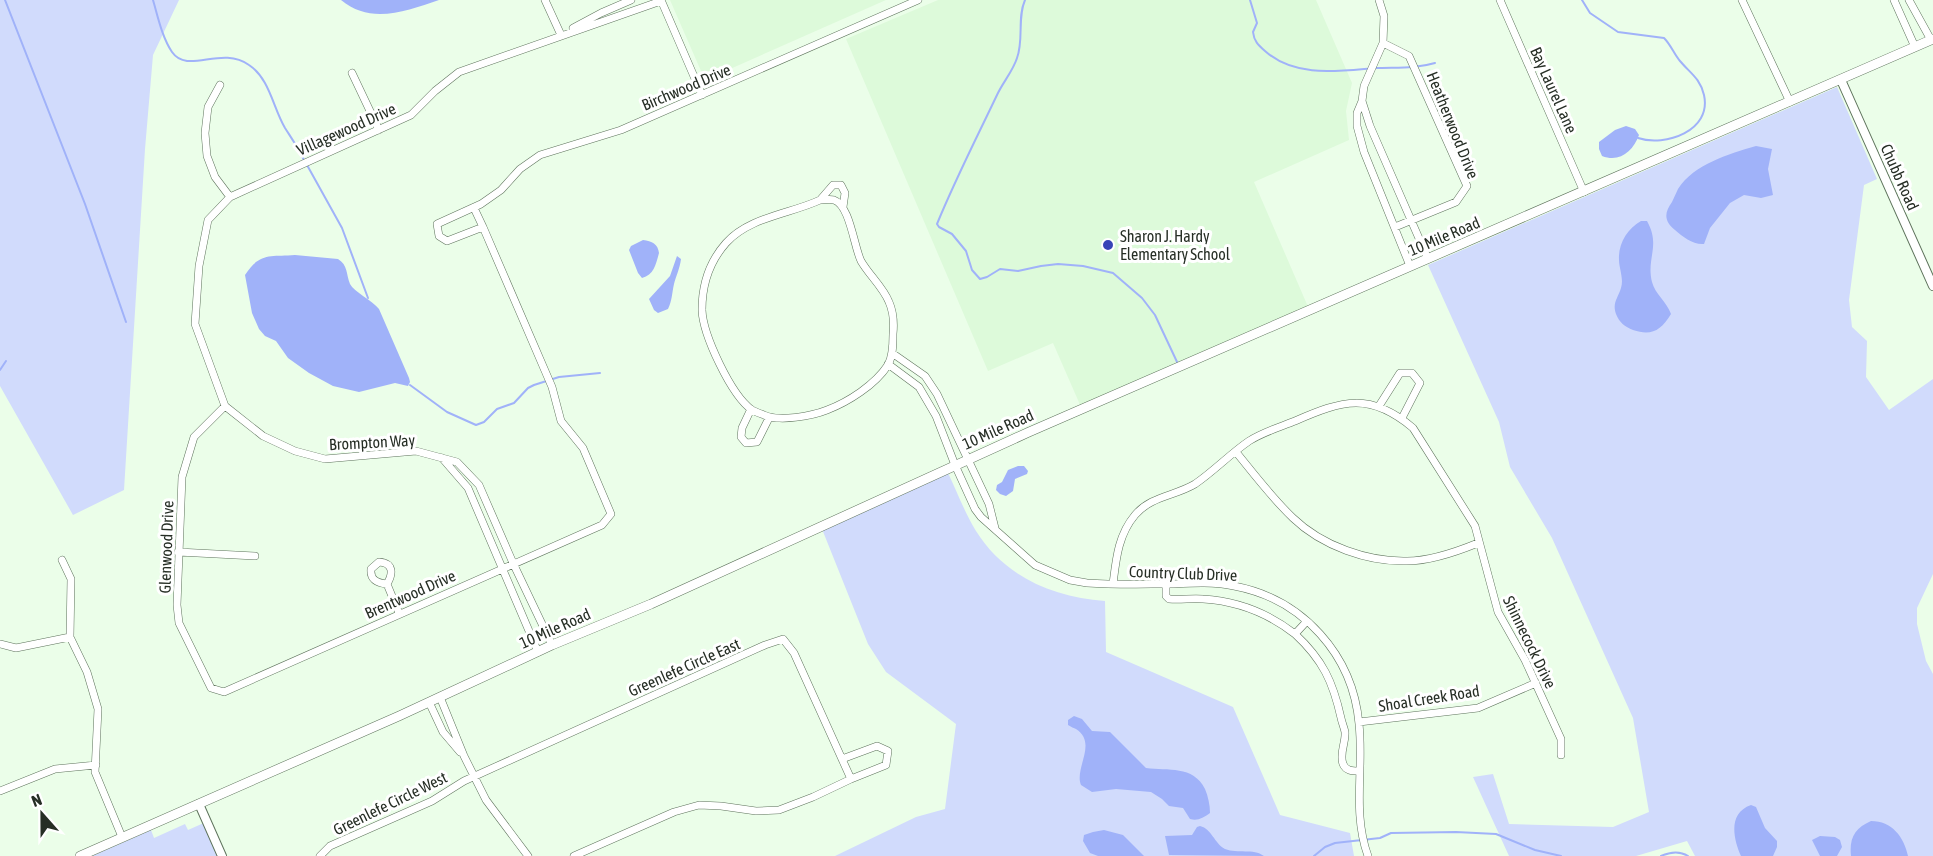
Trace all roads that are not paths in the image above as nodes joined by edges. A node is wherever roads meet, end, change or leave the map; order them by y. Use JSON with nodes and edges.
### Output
{"nodes":[{"id":1,"x":545,"y":0,"type":"edge"},
{"id":2,"x":631,"y":0,"type":"edge"},
{"id":3,"x":661,"y":0,"type":"edge"},
{"id":4,"x":918,"y":0,"type":"edge"},
{"id":5,"x":1379,"y":0,"type":"edge"},
{"id":6,"x":1500,"y":0,"type":"edge"},
{"id":7,"x":1743,"y":0,"type":"edge"},
{"id":8,"x":1894,"y":0,"type":"edge"},
{"id":9,"x":1909,"y":1,"type":"edge"},
{"id":10,"x":1897,"y":8,"type":"junction"},
{"id":11,"x":561,"y":35,"type":"junction"},
{"id":12,"x":1932,"y":40,"type":"edge"},
{"id":13,"x":1383,"y":43,"type":"junction"},
{"id":14,"x":1916,"y":47,"type":"junction"},
{"id":15,"x":352,"y":74,"type":"dead end"},
{"id":16,"x":1841,"y":80,"type":"junction"},
{"id":17,"x":220,"y":85,"type":"dead end"},
{"id":18,"x":702,"y":95,"type":"junction"},
{"id":19,"x":1362,"y":101,"type":"junction"},
{"id":20,"x":1790,"y":102,"type":"junction"},
{"id":21,"x":379,"y":130,"type":"junction"},
{"id":22,"x":1378,"y":147,"type":"junction"},
{"id":23,"x":1364,"y":152,"type":"junction"},
{"id":24,"x":1584,"y":192,"type":"junction"},
{"id":25,"x":230,"y":197,"type":"junction"},
{"id":26,"x":820,"y":200,"type":"junction"},
{"id":27,"x":843,"y":207,"type":"junction"},
{"id":28,"x":474,"y":208,"type":"junction"},
{"id":29,"x":1410,"y":221,"type":"junction"},
{"id":30,"x":483,"y":227,"type":"junction"},
{"id":31,"x":1395,"y":227,"type":"junction"},
{"id":32,"x":1428,"y":259,"type":"junction"},
{"id":33,"x":1410,"y":266,"type":"junction"},
{"id":34,"x":1933,"y":286,"type":"edge"},
{"id":35,"x":892,"y":353,"type":"junction"},
{"id":36,"x":888,"y":364,"type":"junction"},
{"id":37,"x":225,"y":406,"type":"junction"},
{"id":38,"x":1379,"y":406,"type":"junction"},
{"id":39,"x":751,"y":409,"type":"junction"},
{"id":40,"x":770,"y":418,"type":"junction"},
{"id":41,"x":1402,"y":418,"type":"junction"},
{"id":42,"x":1236,"y":452,"type":"junction"},
{"id":43,"x":440,"y":456,"type":"junction"},
{"id":44,"x":969,"y":459,"type":"junction"},
{"id":45,"x":955,"y":465,"type":"junction"},
{"id":46,"x":995,"y":528,"type":"junction"},
{"id":47,"x":1478,"y":543,"type":"junction"},
{"id":48,"x":178,"y":552,"type":"junction"},
{"id":49,"x":255,"y":556,"type":"dead end"},
{"id":50,"x":62,"y":560,"type":"dead end"},
{"id":51,"x":513,"y":563,"type":"junction"},
{"id":52,"x":502,"y":568,"type":"junction"},
{"id":53,"x":387,"y":584,"type":"dead end"},
{"id":54,"x":1113,"y":584,"type":"junction"},
{"id":55,"x":1166,"y":584,"type":"junction"},
{"id":56,"x":399,"y":613,"type":"junction"},
{"id":57,"x":1307,"y":621,"type":"junction"},
{"id":58,"x":1295,"y":634,"type":"junction"},
{"id":59,"x":70,"y":637,"type":"junction"},
{"id":60,"x":0,"y":644,"type":"edge"},
{"id":61,"x":552,"y":645,"type":"junction"},
{"id":62,"x":538,"y":652,"type":"junction"},
{"id":63,"x":1536,"y":683,"type":"junction"},
{"id":64,"x":217,"y":691,"type":"joint"},
{"id":65,"x":440,"y":697,"type":"junction"},
{"id":66,"x":429,"y":702,"type":"junction"},
{"id":67,"x":1359,"y":722,"type":"junction"},
{"id":68,"x":1561,"y":755,"type":"dead end"},
{"id":69,"x":464,"y":756,"type":"junction"},
{"id":70,"x":842,"y":759,"type":"junction"},
{"id":71,"x":96,"y":765,"type":"junction"},
{"id":72,"x":1359,"y":771,"type":"junction"},
{"id":73,"x":474,"y":778,"type":"junction"},
{"id":74,"x":851,"y":779,"type":"junction"},
{"id":75,"x":0,"y":791,"type":"edge"},
{"id":76,"x":199,"y":804,"type":"junction"},
{"id":77,"x":122,"y":837,"type":"junction"},
{"id":78,"x":80,"y":856,"type":"edge"},
{"id":79,"x":222,"y":856,"type":"edge"},
{"id":80,"x":320,"y":856,"type":"edge"},
{"id":81,"x":528,"y":856,"type":"edge"},
{"id":82,"x":574,"y":856,"type":"edge"},
{"id":83,"x":1368,"y":856,"type":"edge"}],
"edges":[{"from":1,"to":11,"type":"street"},
{"from":2,"to":11,"type":"street","name":"Villagewood Drive"},
{"from":3,"to":11,"type":"street","name":"Villagewood Drive"},
{"from":3,"to":18,"type":"street"},
{"from":4,"to":18,"type":"street","name":"Birchwood Drive"},
{"from":5,"to":13,"type":"street"},
{"from":6,"to":24,"type":"street","name":"Bay Laurel Lane"},
{"from":7,"to":20,"type":"street"},
{"from":8,"to":10,"type":"street"},
{"from":9,"to":10,"type":"street"},
{"from":9,"to":12,"type":"street"},
{"from":10,"to":14,"type":"street"},
{"from":11,"to":21,"type":"street","name":"Villagewood Drive"},
{"from":12,"to":14,"type":"main road","name":"10 Mile Road"},
{"from":13,"to":19,"type":"street"},
{"from":13,"to":29,"type":"street","name":"Heatherwood Drive"},
{"from":14,"to":16,"type":"main road","name":"10 Mile Road"},
{"from":15,"to":21,"type":"street"},
{"from":16,"to":20,"type":"main road","name":"10 Mile Road"},
{"from":16,"to":34,"type":"street","name":"Chubb Road"},
{"from":17,"to":25,"type":"street"},
{"from":18,"to":28,"type":"street","name":"Birchwood Drive"},
{"from":19,"to":22,"type":"street"},
{"from":19,"to":23,"type":"street"},
{"from":20,"to":24,"type":"main road","name":"10 Mile Road"},
{"from":21,"to":25,"type":"street","name":"Villagewood Drive"},
{"from":22,"to":23,"type":"street"},
{"from":22,"to":29,"type":"street"},
{"from":23,"to":31,"type":"street"},
{"from":24,"to":32,"type":"main road","name":"10 Mile Road"},
{"from":25,"to":37,"type":"street","name":"Villagewood Drive"},
{"from":26,"to":27,"type":"street"},
{"from":26,"to":27,"type":"street"},
{"from":26,"to":39,"type":"street"},
{"from":27,"to":35,"type":"street"},
{"from":28,"to":30,"type":"street"},
{"from":28,"to":30,"type":"street","name":"Birchwood Drive"},
{"from":29,"to":31,"type":"street","name":"Heatherwood Drive"},
{"from":29,"to":32,"type":"street"},
{"from":30,"to":51,"type":"street","name":"Brentwood Drive"},
{"from":31,"to":33,"type":"street"},
{"from":32,"to":33,"type":"main road","name":"10 Mile Road"},
{"from":33,"to":44,"type":"main road","name":"10 Mile Road"},
{"from":35,"to":36,"type":"street"},
{"from":35,"to":44,"type":"street","name":"Country Club Drive"},
{"from":36,"to":40,"type":"street"},
{"from":36,"to":45,"type":"street","name":"Country Club Drive"},
{"from":37,"to":43,"type":"street","name":"Brompton Way"},
{"from":37,"to":48,"type":"street","name":"Glenwood Drive"},
{"from":38,"to":41,"type":"street","name":"Shinnecock Drive"},
{"from":38,"to":41,"type":"street"},
{"from":38,"to":42,"type":"street","name":"Shinnecock Drive"},
{"from":39,"to":40,"type":"street"},
{"from":39,"to":40,"type":"street"},
{"from":41,"to":47,"type":"street","name":"Shinnecock Drive"},
{"from":42,"to":47,"type":"street"},
{"from":42,"to":54,"type":"street","name":"Shinnecock Drive"},
{"from":43,"to":51,"type":"street","name":"Brompton Way"},
{"from":43,"to":52,"type":"street"},
{"from":44,"to":45,"type":"main road","name":"10 Mile Road"},
{"from":44,"to":46,"type":"street","name":"Country Club Drive"},
{"from":45,"to":46,"type":"street","name":"Country Club Drive"},
{"from":45,"to":61,"type":"main road","name":"10 Mile Road"},
{"from":46,"to":54,"type":"street","name":"Country Club Drive"},
{"from":47,"to":63,"type":"street","name":"Shinnecock Drive"},
{"from":48,"to":49,"type":"street"},
{"from":48,"to":64,"type":"street","name":"Glenwood Drive"},
{"from":50,"to":59,"type":"street"},
{"from":51,"to":52,"type":"street","name":"Brentwood Drive"},
{"from":51,"to":61,"type":"street","name":"Brompton Way"},
{"from":52,"to":56,"type":"street","name":"Brentwood Drive"},
{"from":52,"to":62,"type":"street"},
{"from":53,"to":56,"type":"street"},
{"from":54,"to":55,"type":"street","name":"Country Club Drive"},
{"from":55,"to":57,"type":"street","name":"Country Club Drive"},
{"from":55,"to":58,"type":"street"},
{"from":56,"to":64,"type":"street","name":"Brentwood Drive"},
{"from":57,"to":58,"type":"street"},
{"from":57,"to":67,"type":"street","name":"Country Club Drive"},
{"from":58,"to":72,"type":"street"},
{"from":59,"to":60,"type":"street"},
{"from":59,"to":71,"type":"street"},
{"from":61,"to":62,"type":"main road","name":"10 Mile Road"},
{"from":62,"to":65,"type":"main road","name":"10 Mile Road"},
{"from":63,"to":67,"type":"street","name":"Shoal Creek Road"},
{"from":63,"to":68,"type":"street","name":"Shinnecock Drive"},
{"from":65,"to":66,"type":"main road","name":"10 Mile Road"},
{"from":65,"to":69,"type":"street"},
{"from":66,"to":69,"type":"street"},
{"from":66,"to":76,"type":"main road","name":"10 Mile Road"},
{"from":67,"to":72,"type":"street","name":"Country Club Drive"},
{"from":69,"to":73,"type":"street"},
{"from":70,"to":73,"type":"street","name":"Greenlefe Circle East"},
{"from":70,"to":74,"type":"street","name":"Greenlefe Circle East"},
{"from":70,"to":74,"type":"street"},
{"from":71,"to":75,"type":"street"},
{"from":71,"to":77,"type":"street"},
{"from":72,"to":83,"type":"street","name":"Country Club Drive"},
{"from":73,"to":80,"type":"street","name":"Greenlefe Circle West"},
{"from":73,"to":81,"type":"street"},
{"from":74,"to":82,"type":"street"},
{"from":76,"to":77,"type":"main road","name":"10 Mile Road"},
{"from":76,"to":79,"type":"street"},
{"from":77,"to":78,"type":"main road","name":"10 Mile Road"}]}
